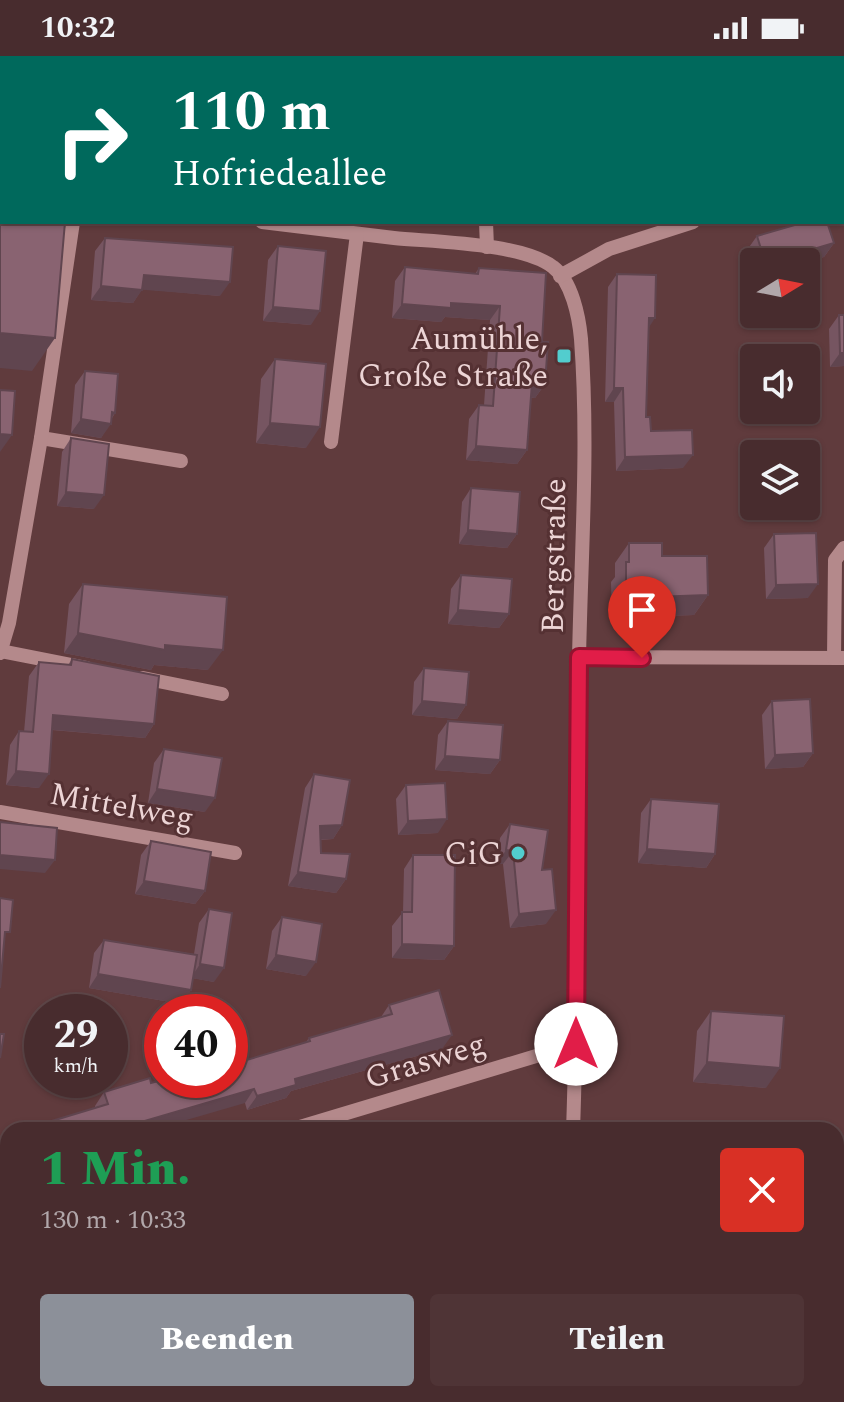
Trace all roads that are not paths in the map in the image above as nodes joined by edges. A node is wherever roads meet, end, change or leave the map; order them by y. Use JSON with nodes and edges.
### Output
{"nodes":[{"id":1,"x":73,"y":224,"type":"edge"},
{"id":2,"x":278,"y":224,"type":"edge"},
{"id":3,"x":486,"y":224,"type":"edge"},
{"id":4,"x":687,"y":224,"type":"edge"},
{"id":5,"x":357,"y":234,"type":"junction"},
{"id":6,"x":487,"y":247,"type":"junction"},
{"id":7,"x":560,"y":276,"type":"junction"},
{"id":8,"x":41,"y":438,"type":"junction"},
{"id":9,"x":331,"y":442,"type":"dead end"},
{"id":10,"x":181,"y":461,"type":"dead end"},
{"id":11,"x":844,"y":548,"type":"edge"},
{"id":12,"x":0,"y":652,"type":"edge"},
{"id":13,"x":579,"y":657,"type":"junction"},
{"id":14,"x":839,"y":658,"type":"edge"},
{"id":15,"x":104,"y":671,"type":"edge"},
{"id":16,"x":133,"y":677,"type":"edge"},
{"id":17,"x":222,"y":694,"type":"dead end"},
{"id":18,"x":0,"y":812,"type":"edge"},
{"id":19,"x":235,"y":853,"type":"dead end"},
{"id":20,"x":576,"y":1044,"type":"junction"},
{"id":21,"x":317,"y":1122,"type":"edge"},
{"id":22,"x":573,"y":1122,"type":"edge"}],
"edges":[{"from":1,"to":8,"type":"street"},
{"from":2,"to":5,"type":"street"},
{"from":3,"to":6,"type":"street"},
{"from":4,"to":7,"type":"street"},
{"from":5,"to":6,"type":"street"},
{"from":5,"to":9,"type":"street"},
{"from":6,"to":7,"type":"street"},
{"from":7,"to":13,"type":"street","name":"Bergstraße"},
{"from":8,"to":10,"type":"street"},
{"from":8,"to":12,"type":"street"},
{"from":11,"to":14,"type":"street"},
{"from":12,"to":15,"type":"street"},
{"from":13,"to":14,"type":"street"},
{"from":13,"to":20,"type":"street","name":"Bergstraße"},
{"from":16,"to":17,"type":"street"},
{"from":18,"to":19,"type":"street","name":"Mittelweg"},
{"from":20,"to":21,"type":"street","name":"Grasweg"},
{"from":20,"to":22,"type":"street","name":"Bergstraße"}]}
